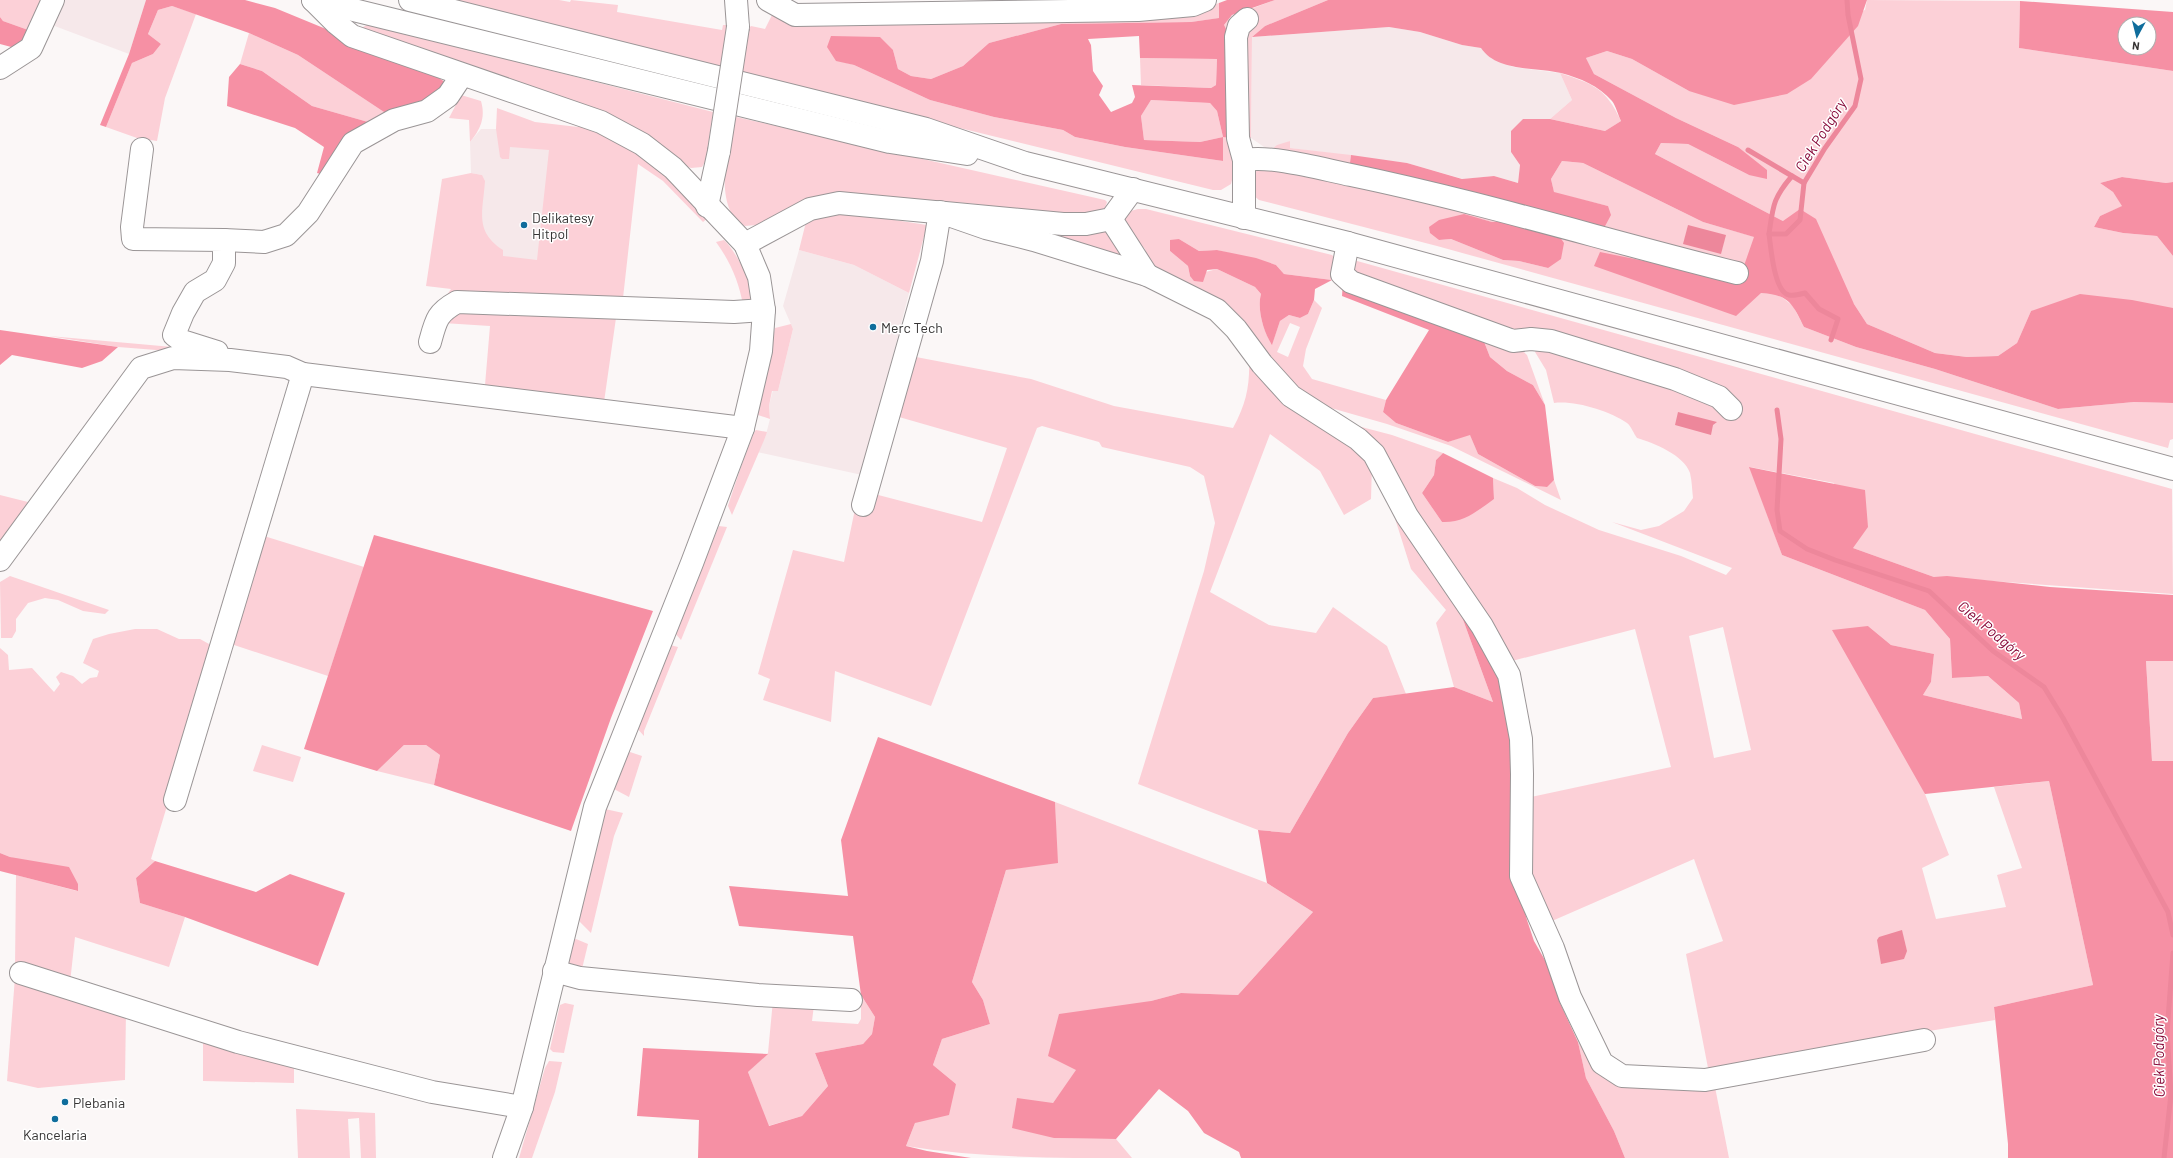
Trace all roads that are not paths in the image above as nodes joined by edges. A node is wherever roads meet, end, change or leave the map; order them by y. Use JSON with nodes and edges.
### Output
{"nodes":[{"id":1,"x":53,"y":0,"type":"edge"},
{"id":2,"x":313,"y":0,"type":"edge"},
{"id":3,"x":410,"y":0,"type":"edge"},
{"id":4,"x":736,"y":0,"type":"edge"},
{"id":5,"x":768,"y":0,"type":"edge"},
{"id":6,"x":1205,"y":0,"type":"edge"},
{"id":7,"x":1247,"y":19,"type":"dead end"},
{"id":8,"x":0,"y":68,"type":"edge"},
{"id":9,"x":462,"y":75,"type":"junction"},
{"id":10,"x":142,"y":149,"type":"dead end"},
{"id":11,"x":1244,"y":160,"type":"junction"},
{"id":12,"x":1025,"y":163,"type":"junction"},
{"id":13,"x":1133,"y":189,"type":"junction"},
{"id":14,"x":707,"y":206,"type":"junction"},
{"id":15,"x":940,"y":212,"type":"junction"},
{"id":16,"x":1244,"y":218,"type":"junction"},
{"id":17,"x":1111,"y":219,"type":"junction"},
{"id":18,"x":224,"y":240,"type":"junction"},
{"id":19,"x":1348,"y":243,"type":"junction"},
{"id":20,"x":745,"y":244,"type":"junction"},
{"id":21,"x":1737,"y":273,"type":"dead end"},
{"id":22,"x":1147,"y":275,"type":"junction"},
{"id":23,"x":764,"y":310,"type":"junction"},
{"id":24,"x":430,"y":342,"type":"dead end"},
{"id":25,"x":230,"y":360,"type":"junction"},
{"id":26,"x":303,"y":374,"type":"junction"},
{"id":27,"x":1731,"y":409,"type":"dead end"},
{"id":28,"x":743,"y":428,"type":"junction"},
{"id":29,"x":2173,"y":469,"type":"edge"},
{"id":30,"x":863,"y":505,"type":"dead end"},
{"id":31,"x":0,"y":560,"type":"edge"},
{"id":32,"x":175,"y":800,"type":"dead end"},
{"id":33,"x":554,"y":972,"type":"junction"},
{"id":34,"x":21,"y":973,"type":"dead end"},
{"id":35,"x":851,"y":1000,"type":"dead end"},
{"id":36,"x":1924,"y":1040,"type":"dead end"},
{"id":37,"x":522,"y":1107,"type":"junction"},
{"id":38,"x":504,"y":1158,"type":"edge"}],
"edges":[{"from":1,"to":8,"type":"street"},
{"from":2,"to":9,"type":"street"},
{"from":2,"to":12,"type":"street"},
{"from":3,"to":12,"type":"street"},
{"from":4,"to":14,"type":"street","bridge":true},
{"from":5,"to":6,"type":"street"},
{"from":7,"to":11,"type":"street"},
{"from":9,"to":14,"type":"street"},
{"from":9,"to":18,"type":"street"},
{"from":10,"to":18,"type":"street"},
{"from":11,"to":16,"type":"street"},
{"from":11,"to":21,"type":"street"},
{"from":12,"to":13,"type":"street"},
{"from":13,"to":16,"type":"street"},
{"from":13,"to":17,"type":"street"},
{"from":14,"to":20,"type":"street"},
{"from":15,"to":17,"type":"street"},
{"from":15,"to":20,"type":"street"},
{"from":15,"to":22,"type":"street"},
{"from":15,"to":30,"type":"street"},
{"from":16,"to":19,"type":"street"},
{"from":17,"to":22,"type":"street"},
{"from":18,"to":25,"type":"street"},
{"from":19,"to":27,"type":"street"},
{"from":19,"to":29,"type":"street"},
{"from":20,"to":23,"type":"street"},
{"from":22,"to":36,"type":"street"},
{"from":23,"to":24,"type":"street"},
{"from":23,"to":28,"type":"street"},
{"from":25,"to":26,"type":"street"},
{"from":25,"to":31,"type":"street"},
{"from":26,"to":28,"type":"street"},
{"from":26,"to":32,"type":"street"},
{"from":28,"to":33,"type":"street"},
{"from":33,"to":35,"type":"street"},
{"from":33,"to":37,"type":"street"},
{"from":34,"to":37,"type":"street"},
{"from":37,"to":38,"type":"street"}]}
